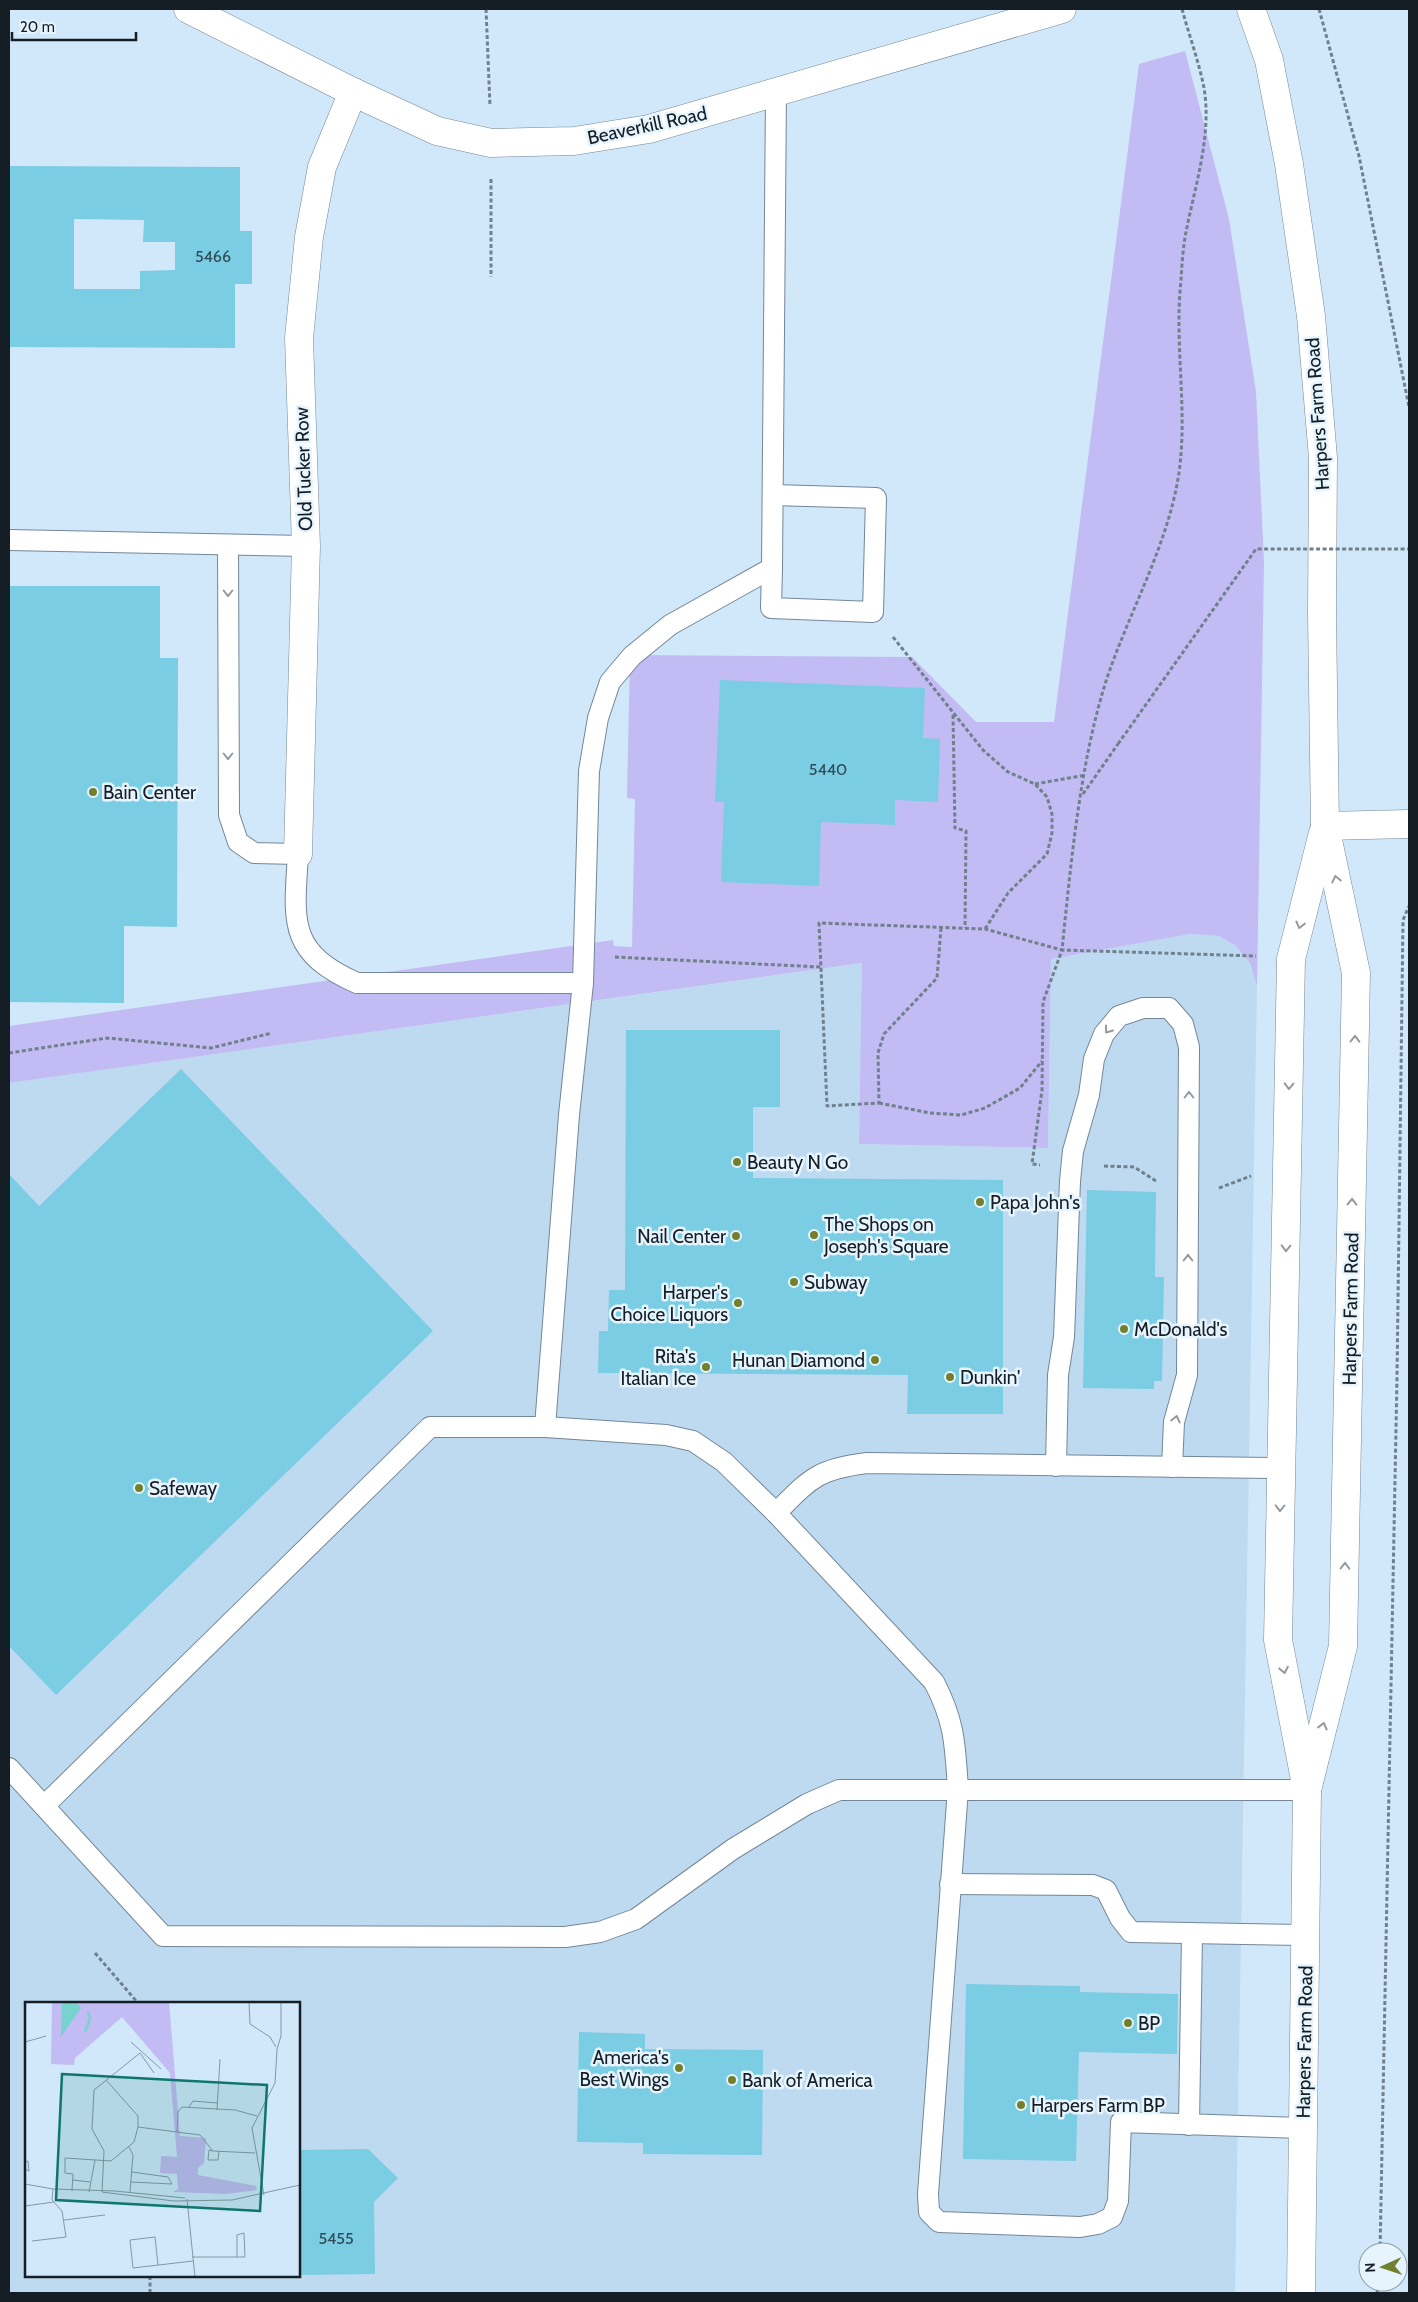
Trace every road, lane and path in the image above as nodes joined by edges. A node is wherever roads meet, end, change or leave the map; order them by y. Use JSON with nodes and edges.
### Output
{"nodes":[{"id":1,"x":188,"y":9,"type":"edge"},
{"id":2,"x":1062,"y":9,"type":"edge"},
{"id":3,"x":1182,"y":9,"type":"edge"},
{"id":4,"x":1251,"y":9,"type":"edge"},
{"id":5,"x":1319,"y":9,"type":"edge"},
{"id":6,"x":353,"y":92,"type":"junction"},
{"id":7,"x":776,"y":93,"type":"junction"},
{"id":8,"x":1409,"y":406,"type":"edge"},
{"id":9,"x":773,"y":495,"type":"junction"},
{"id":10,"x":9,"y":540,"type":"edge"},
{"id":11,"x":228,"y":545,"type":"junction"},
{"id":12,"x":306,"y":546,"type":"junction"},
{"id":13,"x":1409,"y":549,"type":"edge"},
{"id":14,"x":772,"y":568,"type":"junction"},
{"id":15,"x":873,"y":612,"type":"junction"},
{"id":16,"x":953,"y":715,"type":"junction"},
{"id":17,"x":1086,"y":775,"type":"junction"},
{"id":18,"x":1035,"y":784,"type":"junction"},
{"id":19,"x":1082,"y":794,"type":"junction"},
{"id":20,"x":1409,"y":824,"type":"edge"},
{"id":21,"x":1324,"y":826,"type":"junction"},
{"id":22,"x":298,"y":854,"type":"junction"},
{"id":23,"x":1409,"y":906,"type":"edge"},
{"id":24,"x":941,"y":928,"type":"junction"},
{"id":25,"x":965,"y":928,"type":"junction"},
{"id":26,"x":985,"y":929,"type":"junction"},
{"id":27,"x":1062,"y":950,"type":"junction"},
{"id":28,"x":584,"y":955,"type":"junction"},
{"id":29,"x":1262,"y":957,"type":"dead end"},
{"id":30,"x":822,"y":967,"type":"junction"},
{"id":31,"x":583,"y":983,"type":"junction"},
{"id":32,"x":272,"y":1033,"type":"dead end"},
{"id":33,"x":9,"y":1053,"type":"edge"},
{"id":34,"x":1043,"y":1060,"type":"junction"},
{"id":35,"x":879,"y":1103,"type":"junction"},
{"id":36,"x":1072,"y":1166,"type":"junction"},
{"id":37,"x":1259,"y":1174,"type":"dead end"},
{"id":38,"x":1189,"y":1190,"type":"junction"},
{"id":39,"x":545,"y":1427,"type":"junction"},
{"id":40,"x":1056,"y":1466,"type":"junction"},
{"id":41,"x":1172,"y":1467,"type":"junction"},
{"id":42,"x":1281,"y":1468,"type":"junction"},
{"id":43,"x":776,"y":1513,"type":"junction"},
{"id":44,"x":9,"y":1768,"type":"edge"},
{"id":45,"x":958,"y":1789,"type":"junction"},
{"id":46,"x":1307,"y":1790,"type":"junction"},
{"id":47,"x":44,"y":1806,"type":"junction"},
{"id":48,"x":950,"y":1884,"type":"junction"},
{"id":49,"x":1192,"y":1934,"type":"junction"},
{"id":50,"x":1306,"y":1935,"type":"junction"},
{"id":51,"x":95,"y":1953,"type":"dead end"},
{"id":52,"x":137,"y":2002,"type":"edge"},
{"id":53,"x":1189,"y":2125,"type":"junction"},
{"id":54,"x":1303,"y":2128,"type":"junction"},
{"id":55,"x":1380,"y":2242,"type":"edge"},
{"id":56,"x":150,"y":2277,"type":"edge"},
{"id":57,"x":150,"y":2293,"type":"edge"},
{"id":58,"x":1301,"y":2293,"type":"edge"}],
"edges":[{"from":1,"to":6,"type":"main road","name":"Beaverkill Road"},
{"from":2,"to":7,"type":"main road","name":"Beaverkill Road"},
{"from":3,"to":17,"type":"path"},
{"from":4,"to":21,"type":"main road","name":"Harpers Farm Road"},
{"from":5,"to":8,"type":"path"},
{"from":6,"to":7,"type":"main road","name":"Beaverkill Road"},
{"from":6,"to":12,"type":"main road","name":"Old Tucker Row"},
{"from":7,"to":9,"type":"lane"},
{"from":9,"to":14,"type":"lane"},
{"from":9,"to":15,"type":"lane"},
{"from":10,"to":11,"type":"lane"},
{"from":11,"to":12,"type":"lane"},
{"from":11,"to":22,"type":"lane","one_way":true},
{"from":12,"to":22,"type":"main road","name":"Old Tucker Row"},
{"from":13,"to":19,"type":"path","bridge":true},
{"from":14,"to":15,"type":"lane"},
{"from":14,"to":28,"type":"lane"},
{"from":15,"to":16,"type":"path"},
{"from":16,"to":18,"type":"path"},
{"from":16,"to":25,"type":"path"},
{"from":17,"to":18,"type":"path"},
{"from":17,"to":19,"type":"path"},
{"from":18,"to":26,"type":"path"},
{"from":19,"to":27,"type":"path"},
{"from":20,"to":21,"type":"main road"},
{"from":21,"to":42,"type":"main road","name":"Harpers Farm Road","one_way":true},
{"from":46,"to":21,"type":"main road","name":"Harpers Farm Road","one_way":true},
{"from":22,"to":31,"type":"lane"},
{"from":23,"to":55,"type":"path"},
{"from":24,"to":25,"type":"path"},
{"from":24,"to":30,"type":"path"},
{"from":24,"to":35,"type":"path"},
{"from":25,"to":26,"type":"path"},
{"from":26,"to":27,"type":"path"},
{"from":27,"to":29,"type":"path"},
{"from":27,"to":34,"type":"path"},
{"from":28,"to":30,"type":"path"},
{"from":28,"to":31,"type":"lane"},
{"from":30,"to":35,"type":"path"},
{"from":31,"to":39,"type":"lane"},
{"from":32,"to":33,"type":"path"},
{"from":34,"to":35,"type":"path"},
{"from":34,"to":36,"type":"path"},
{"from":36,"to":38,"type":"path"},
{"from":38,"to":36,"type":"lane","one_way":true},
{"from":36,"to":40,"type":"lane"},
{"from":37,"to":38,"type":"path"},
{"from":41,"to":38,"type":"lane","one_way":true},
{"from":39,"to":43,"type":"lane"},
{"from":39,"to":47,"type":"lane"},
{"from":40,"to":41,"type":"lane"},
{"from":40,"to":43,"type":"lane"},
{"from":41,"to":42,"type":"lane"},
{"from":42,"to":46,"type":"main road","name":"Harpers Farm Road","one_way":true},
{"from":43,"to":45,"type":"lane"},
{"from":44,"to":47,"type":"lane"},
{"from":45,"to":46,"type":"lane"},
{"from":45,"to":47,"type":"lane"},
{"from":45,"to":48,"type":"lane"},
{"from":46,"to":50,"type":"main road","name":"Harpers Farm Road"},
{"from":48,"to":49,"type":"lane"},
{"from":48,"to":53,"type":"lane"},
{"from":49,"to":50,"type":"lane"},
{"from":49,"to":53,"type":"lane"},
{"from":50,"to":54,"type":"main road","name":"Harpers Farm Road"},
{"from":51,"to":52,"type":"path"},
{"from":53,"to":54,"type":"lane"},
{"from":54,"to":58,"type":"main road","name":"Harpers Farm Road"},
{"from":56,"to":57,"type":"path"}]}
